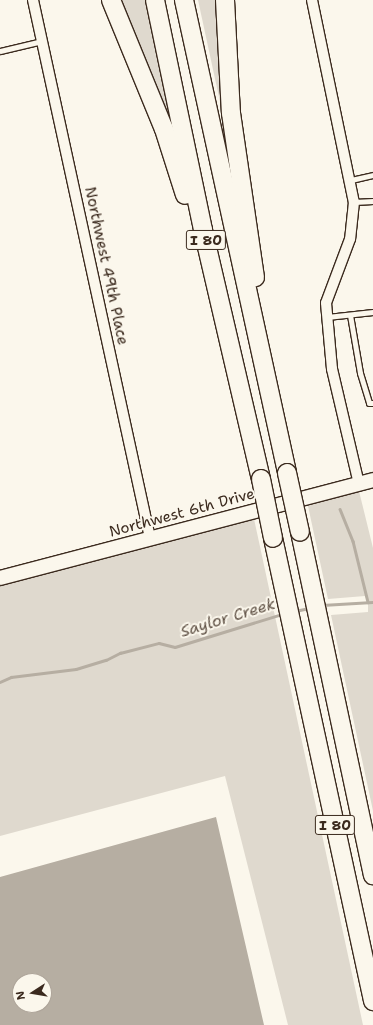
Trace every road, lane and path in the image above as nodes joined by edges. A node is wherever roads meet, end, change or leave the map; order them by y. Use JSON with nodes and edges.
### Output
{"nodes":[{"id":1,"x":33,"y":0,"type":"edge"},
{"id":2,"x":111,"y":0,"type":"edge"},
{"id":3,"x":155,"y":0,"type":"edge"},
{"id":4,"x":184,"y":0,"type":"edge"},
{"id":5,"x":225,"y":0,"type":"edge"},
{"id":6,"x":312,"y":0,"type":"edge"},
{"id":7,"x":42,"y":42,"type":"junction"},
{"id":8,"x":0,"y":50,"type":"edge"},
{"id":9,"x":373,"y":175,"type":"edge"},
{"id":10,"x":350,"y":180,"type":"junction"},
{"id":11,"x":373,"y":201,"type":"edge"},
{"id":12,"x":354,"y":202,"type":"junction"},
{"id":13,"x":373,"y":312,"type":"edge"},
{"id":14,"x":350,"y":315,"type":"junction"},
{"id":15,"x":327,"y":317,"type":"junction"},
{"id":16,"x":243,"y":398,"type":"junction"},
{"id":17,"x":271,"y":400,"type":"junction"},
{"id":18,"x":373,"y":403,"type":"edge"},
{"id":19,"x":373,"y":480,"type":"edge"},
{"id":20,"x":359,"y":484,"type":"junction"},
{"id":21,"x":150,"y":538,"type":"junction"},
{"id":22,"x":0,"y":578,"type":"edge"},
{"id":23,"x":373,"y":875,"type":"edge"},
{"id":24,"x":373,"y":1001,"type":"edge"}],
"edges":[{"from":1,"to":7,"type":"street","name":"Northwest 49th Place"},
{"from":2,"to":16,"type":"highway"},
{"from":3,"to":16,"type":"highway","number":"I 80"},
{"from":4,"to":17,"type":"highway","number":"I 80"},
{"from":5,"to":17,"type":"highway"},
{"from":6,"to":10,"type":"street"},
{"from":7,"to":8,"type":"lane"},
{"from":7,"to":21,"type":"street","name":"Northwest 49th Place"},
{"from":9,"to":10,"type":"lane"},
{"from":10,"to":12,"type":"street"},
{"from":11,"to":12,"type":"lane"},
{"from":12,"to":15,"type":"street"},
{"from":13,"to":14,"type":"lane"},
{"from":14,"to":15,"type":"lane"},
{"from":14,"to":18,"type":"lane"},
{"from":15,"to":20,"type":"street"},
{"from":16,"to":24,"type":"highway","number":"I 80","bridge":true},
{"from":17,"to":23,"type":"highway","number":"I 80","bridge":true},
{"from":19,"to":20,"type":"main road","name":"Northwest 6th Drive"},
{"from":20,"to":21,"type":"main road","name":"Northwest 6th Drive"},
{"from":21,"to":22,"type":"main road","name":"Northwest 6th Drive"}]}
